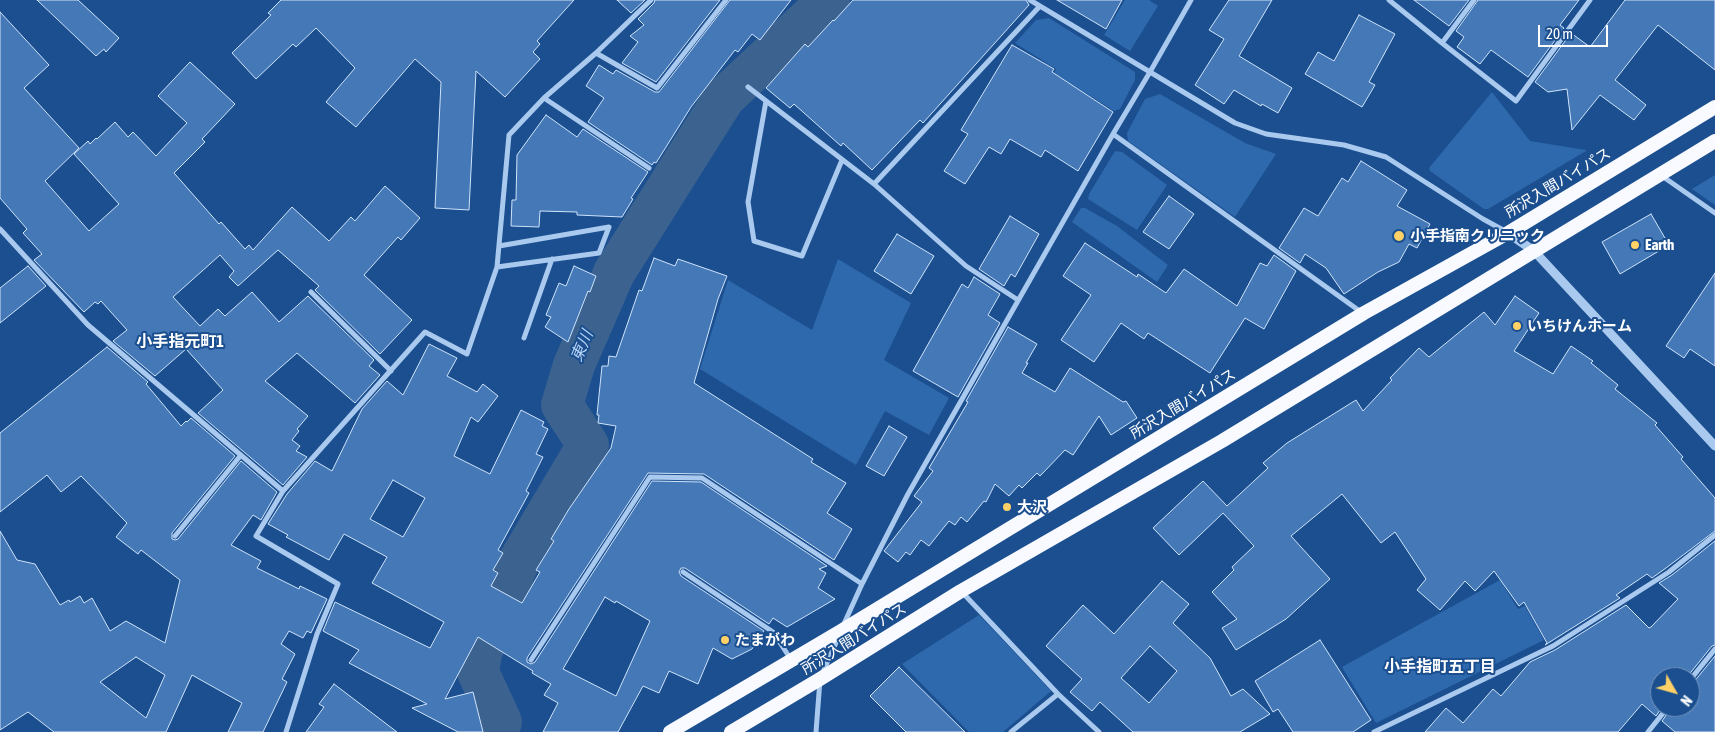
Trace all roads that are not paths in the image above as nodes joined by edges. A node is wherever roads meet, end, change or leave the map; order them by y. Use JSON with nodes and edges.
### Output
{"nodes":[{"id":1,"x":651,"y":0,"type":"edge"},
{"id":2,"x":726,"y":0,"type":"edge"},
{"id":3,"x":1030,"y":0,"type":"edge"},
{"id":4,"x":1191,"y":0,"type":"edge"},
{"id":5,"x":1389,"y":0,"type":"edge"},
{"id":6,"x":1474,"y":0,"type":"edge"},
{"id":7,"x":1590,"y":0,"type":"edge"},
{"id":8,"x":1040,"y":6,"type":"junction"},
{"id":9,"x":1442,"y":43,"type":"junction"},
{"id":10,"x":596,"y":53,"type":"junction"},
{"id":11,"x":1150,"y":72,"type":"junction"},
{"id":12,"x":748,"y":88,"type":"dead end"},
{"id":13,"x":544,"y":98,"type":"junction"},
{"id":14,"x":766,"y":101,"type":"junction"},
{"id":15,"x":1715,"y":107,"type":"edge"},
{"id":16,"x":1113,"y":134,"type":"junction"},
{"id":17,"x":1715,"y":142,"type":"edge"},
{"id":18,"x":842,"y":160,"type":"junction"},
{"id":19,"x":649,"y":168,"type":"dead end"},
{"id":20,"x":1660,"y":174,"type":"junction"},
{"id":21,"x":874,"y":184,"type":"junction"},
{"id":22,"x":1715,"y":213,"type":"edge"},
{"id":23,"x":0,"y":229,"type":"edge"},
{"id":24,"x":1508,"y":233,"type":"junction"},
{"id":25,"x":499,"y":246,"type":"junction"},
{"id":26,"x":1534,"y":251,"type":"junction"},
{"id":27,"x":552,"y":259,"type":"junction"},
{"id":28,"x":497,"y":267,"type":"junction"},
{"id":29,"x":311,"y":292,"type":"dead end"},
{"id":30,"x":1018,"y":300,"type":"junction"},
{"id":31,"x":1364,"y":313,"type":"junction"},
{"id":32,"x":524,"y":338,"type":"dead end"},
{"id":33,"x":391,"y":370,"type":"junction"},
{"id":34,"x":1715,"y":446,"type":"edge"},
{"id":35,"x":241,"y":454,"type":"junction"},
{"id":36,"x":283,"y":490,"type":"junction"},
{"id":37,"x":1715,"y":535,"type":"edge"},
{"id":38,"x":174,"y":536,"type":"dead end"},
{"id":39,"x":683,"y":572,"type":"dead end"},
{"id":40,"x":862,"y":584,"type":"junction"},
{"id":41,"x":961,"y":590,"type":"junction"},
{"id":42,"x":841,"y":631,"type":"junction"},
{"id":43,"x":1715,"y":649,"type":"edge"},
{"id":44,"x":531,"y":660,"type":"dead end"},
{"id":45,"x":792,"y":660,"type":"junction"},
{"id":46,"x":1700,"y":668,"type":"edge"},
{"id":47,"x":820,"y":679,"type":"junction"},
{"id":48,"x":1058,"y":694,"type":"junction"},
{"id":49,"x":1660,"y":717,"type":"edge"},
{"id":50,"x":286,"y":732,"type":"edge"},
{"id":51,"x":670,"y":732,"type":"edge"},
{"id":52,"x":731,"y":732,"type":"edge"},
{"id":53,"x":816,"y":732,"type":"edge"},
{"id":54,"x":1011,"y":732,"type":"edge"},
{"id":55,"x":1099,"y":732,"type":"edge"},
{"id":56,"x":1374,"y":732,"type":"edge"},
{"id":57,"x":1648,"y":732,"type":"edge"}],
"edges":[{"from":1,"to":10,"type":"street"},
{"from":2,"to":10,"type":"street"},
{"from":3,"to":8,"type":"street"},
{"from":4,"to":11,"type":"street"},
{"from":5,"to":9,"type":"street"},
{"from":6,"to":9,"type":"street"},
{"from":7,"to":9,"type":"street"},
{"from":8,"to":11,"type":"street"},
{"from":8,"to":21,"type":"street"},
{"from":10,"to":13,"type":"street"},
{"from":11,"to":16,"type":"street"},
{"from":11,"to":24,"type":"street"},
{"from":12,"to":14,"type":"street"},
{"from":13,"to":19,"type":"street"},
{"from":13,"to":25,"type":"street"},
{"from":14,"to":18,"type":"street"},
{"from":14,"to":18,"type":"street"},
{"from":15,"to":24,"type":"highway","name":"所沢入間バイパス"},
{"from":16,"to":30,"type":"street"},
{"from":16,"to":31,"type":"street"},
{"from":17,"to":20,"type":"highway","name":"所沢入間バイパス"},
{"from":18,"to":21,"type":"street"},
{"from":20,"to":22,"type":"street"},
{"from":20,"to":26,"type":"highway","name":"所沢入間バイパス"},
{"from":21,"to":30,"type":"street"},
{"from":23,"to":35,"type":"street"},
{"from":24,"to":26,"type":"street"},
{"from":24,"to":31,"type":"highway","name":"所沢入間バイパス"},
{"from":25,"to":27,"type":"street"},
{"from":25,"to":28,"type":"street"},
{"from":26,"to":34,"type":"street"},
{"from":26,"to":41,"type":"highway","name":"所沢入間バイパス"},
{"from":27,"to":28,"type":"street"},
{"from":27,"to":32,"type":"street"},
{"from":28,"to":33,"type":"street"},
{"from":29,"to":33,"type":"street"},
{"from":30,"to":40,"type":"street"},
{"from":31,"to":42,"type":"highway","name":"所沢入間バイパス"},
{"from":33,"to":36,"type":"street"},
{"from":35,"to":36,"type":"street"},
{"from":35,"to":38,"type":"street"},
{"from":36,"to":50,"type":"street"},
{"from":37,"to":56,"type":"street"},
{"from":39,"to":45,"type":"street"},
{"from":40,"to":42,"type":"street"},
{"from":40,"to":44,"type":"street"},
{"from":41,"to":47,"type":"highway","name":"所沢入間バイパス"},
{"from":41,"to":48,"type":"street"},
{"from":42,"to":45,"type":"highway","name":"所沢入間バイパス"},
{"from":42,"to":47,"type":"street"},
{"from":43,"to":46,"type":"street"},
{"from":45,"to":51,"type":"highway","name":"所沢入間バイパス"},
{"from":47,"to":52,"type":"highway","name":"所沢入間バイパス"},
{"from":47,"to":53,"type":"street"},
{"from":48,"to":54,"type":"street"},
{"from":48,"to":55,"type":"street"},
{"from":49,"to":57,"type":"street"}]}
